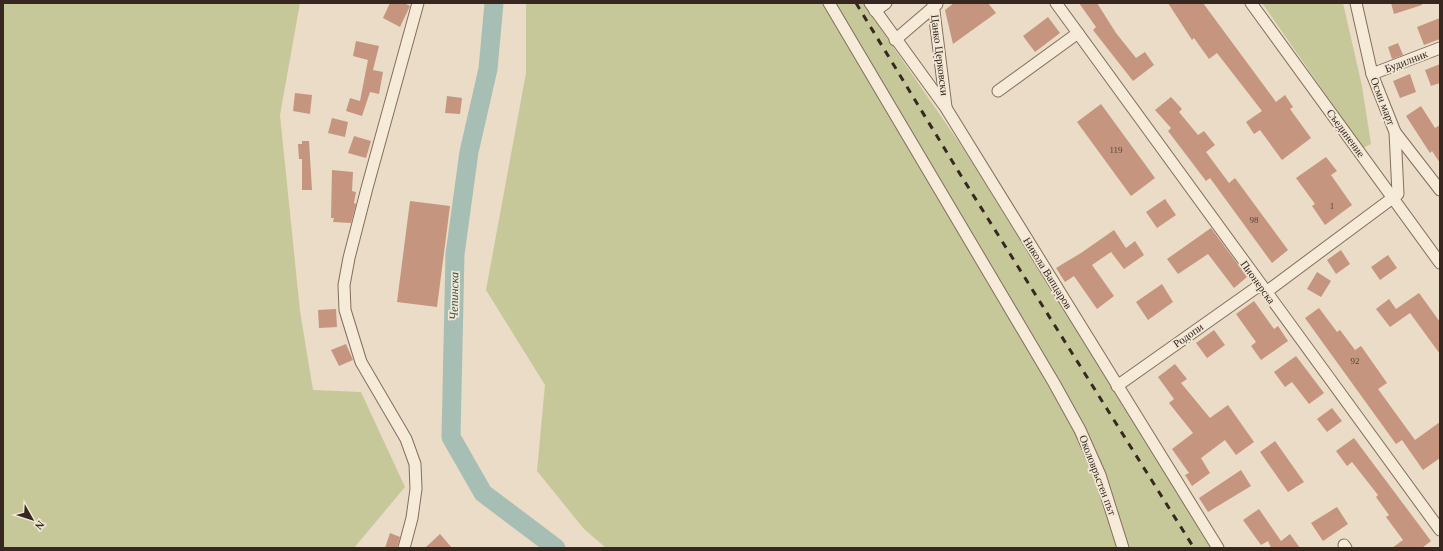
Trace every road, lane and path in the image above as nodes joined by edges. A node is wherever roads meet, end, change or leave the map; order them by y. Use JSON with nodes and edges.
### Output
{"nodes":[{"id":1,"x":418,"y":3,"type":"edge"},
{"id":2,"x":830,"y":3,"type":"edge"},
{"id":3,"x":886,"y":3,"type":"edge"},
{"id":4,"x":1056,"y":3,"type":"edge"},
{"id":5,"x":1251,"y":3,"type":"edge"},
{"id":6,"x":1356,"y":3,"type":"edge"},
{"id":7,"x":935,"y":4,"type":"edge"},
{"id":8,"x":872,"y":7,"type":"edge"},
{"id":9,"x":1078,"y":33,"type":"junction"},
{"id":10,"x":895,"y":40,"type":"junction"},
{"id":11,"x":1440,"y":48,"type":"edge"},
{"id":12,"x":1372,"y":74,"type":"junction"},
{"id":13,"x":998,"y":91,"type":"dead end"},
{"id":14,"x":946,"y":108,"type":"junction"},
{"id":15,"x":1395,"y":132,"type":"junction"},
{"id":16,"x":1440,"y":190,"type":"edge"},
{"id":17,"x":1397,"y":200,"type":"junction"},
{"id":18,"x":1440,"y":263,"type":"edge"},
{"id":19,"x":1263,"y":288,"type":"junction"},
{"id":20,"x":1117,"y":386,"type":"junction"},
{"id":21,"x":1440,"y":530,"type":"edge"},
{"id":22,"x":406,"y":547,"type":"edge"},
{"id":23,"x":1123,"y":548,"type":"edge"},
{"id":24,"x":1218,"y":548,"type":"edge"}],
"edges":[{"from":1,"to":22,"type":"street"},
{"from":2,"to":23,"type":"street","name":"Околовръстен път"},
{"from":3,"to":8,"type":"street"},
{"from":4,"to":9,"type":"street","name":"Пионерска"},
{"from":5,"to":17,"type":"street","name":"Съединение"},
{"from":6,"to":12,"type":"street","name":"Осми март"},
{"from":7,"to":10,"type":"street"},
{"from":7,"to":14,"type":"street","name":"Цанко Церковски"},
{"from":8,"to":10,"type":"street","name":"Никола Вапцаров"},
{"from":9,"to":13,"type":"street"},
{"from":9,"to":19,"type":"street","name":"Пионерска"},
{"from":10,"to":14,"type":"street","name":"Никола Вапцаров"},
{"from":11,"to":12,"type":"street","name":"Будилник"},
{"from":12,"to":15,"type":"street","name":"Осми март"},
{"from":14,"to":20,"type":"street","name":"Никола Вапцаров"},
{"from":15,"to":16,"type":"street"},
{"from":15,"to":17,"type":"street","name":"Осми март"},
{"from":17,"to":18,"type":"street","name":"Съединение"},
{"from":17,"to":19,"type":"street","name":"Родопи"},
{"from":19,"to":20,"type":"street","name":"Родопи"},
{"from":19,"to":21,"type":"street","name":"Пионерска"},
{"from":20,"to":24,"type":"street","name":"Никола Вапцаров"}]}
